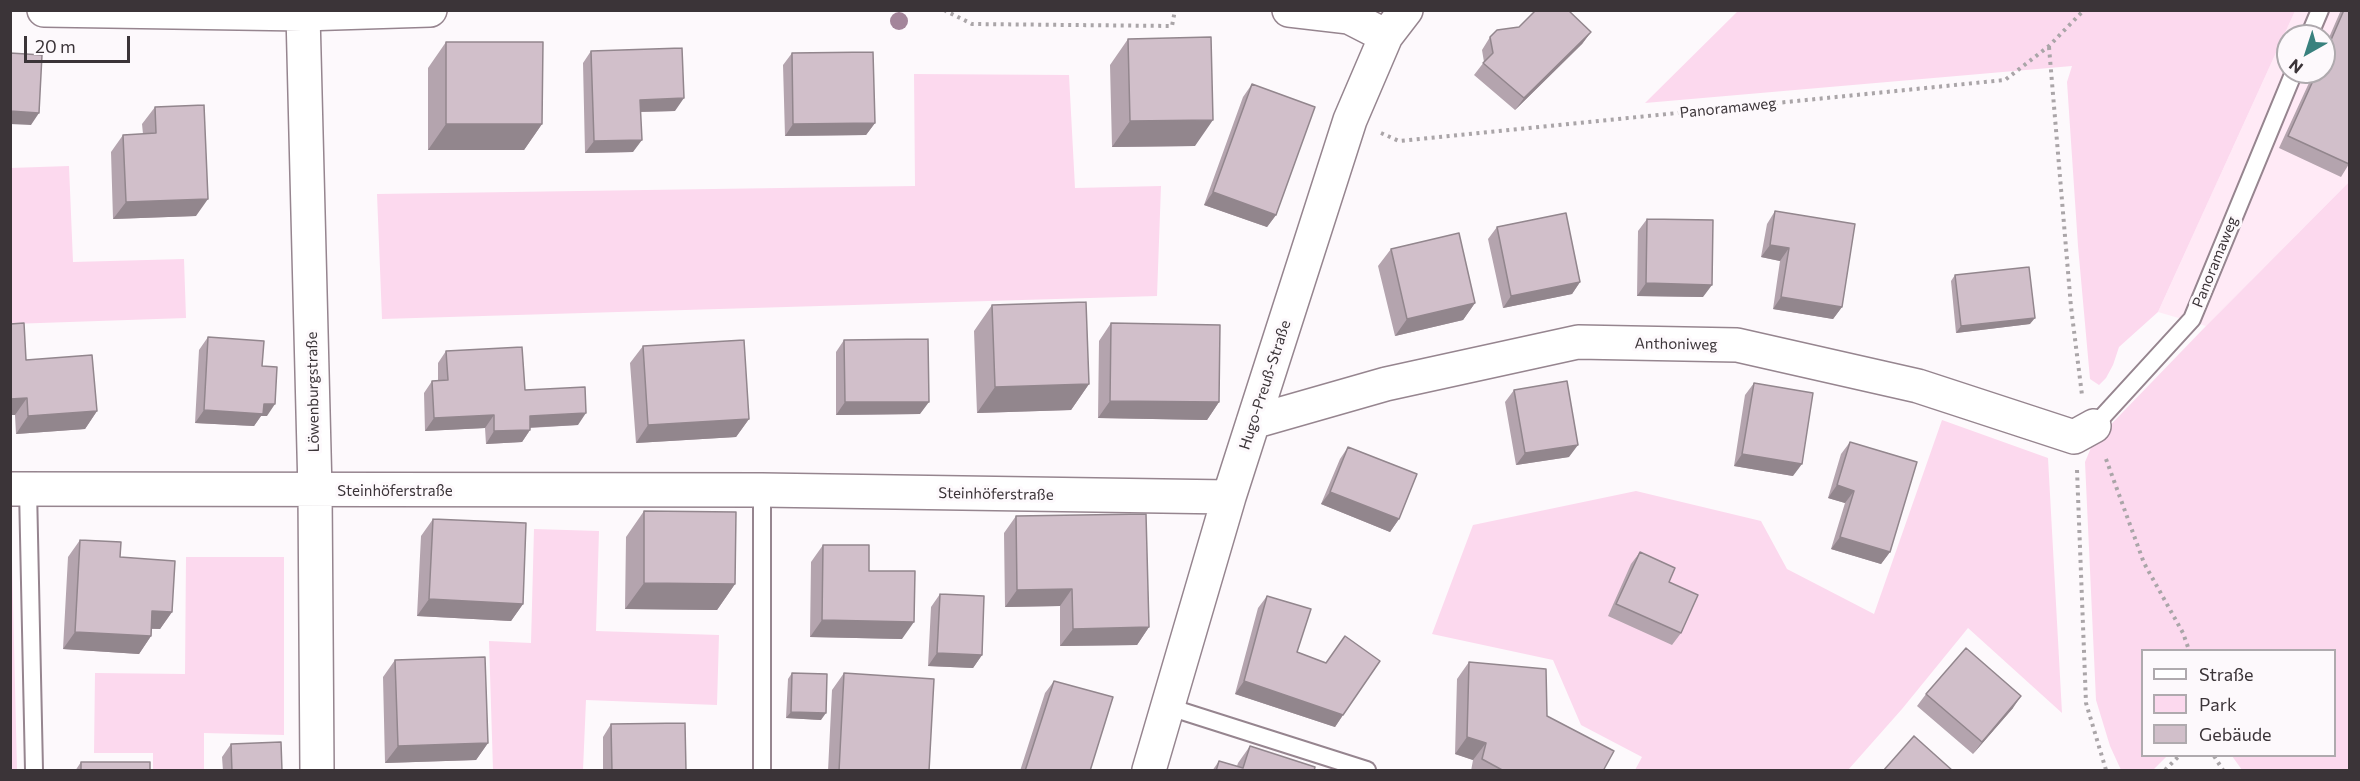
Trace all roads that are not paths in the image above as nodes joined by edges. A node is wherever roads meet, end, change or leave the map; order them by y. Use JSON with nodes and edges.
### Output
{"nodes":[{"id":1,"x":44,"y":10,"type":"edge"},
{"id":2,"x":430,"y":10,"type":"edge"},
{"id":3,"x":1289,"y":10,"type":"edge"},
{"id":4,"x":1406,"y":10,"type":"edge"},
{"id":5,"x":2320,"y":10,"type":"edge"},
{"id":6,"x":303,"y":14,"type":"junction"},
{"id":7,"x":2314,"y":24,"type":"edge"},
{"id":8,"x":1386,"y":36,"type":"junction"},
{"id":9,"x":2289,"y":84,"type":"edge"},
{"id":10,"x":1253,"y":422,"type":"junction"},
{"id":11,"x":2084,"y":432,"type":"joint"},
{"id":12,"x":19,"y":489,"type":"edge"},
{"id":13,"x":762,"y":490,"type":"junction"},
{"id":14,"x":315,"y":491,"type":"junction"},
{"id":15,"x":1229,"y":497,"type":"junction"},
{"id":16,"x":1168,"y":707,"type":"junction"},
{"id":17,"x":34,"y":771,"type":"edge"},
{"id":18,"x":317,"y":771,"type":"edge"},
{"id":19,"x":762,"y":771,"type":"edge"},
{"id":20,"x":1149,"y":771,"type":"edge"},
{"id":21,"x":1367,"y":771,"type":"edge"}],
"edges":[{"from":1,"to":6,"type":"street"},
{"from":2,"to":6,"type":"street"},
{"from":3,"to":8,"type":"street"},
{"from":4,"to":8,"type":"street","name":"Hugo-Preuß-Straße"},
{"from":5,"to":7,"type":"lane"},
{"from":6,"to":14,"type":"street","name":"Löwenburgstraße"},
{"from":8,"to":10,"type":"street","name":"Hugo-Preuß-Straße"},
{"from":9,"to":11,"type":"lane","name":"Panoramaweg"},
{"from":10,"to":11,"type":"street","name":"Anthoniweg"},
{"from":10,"to":15,"type":"street","name":"Hugo-Preuß-Straße"},
{"from":12,"to":14,"type":"street","name":"Steinhöferstraße"},
{"from":12,"to":17,"type":"lane","name":"Steinhöferstraße"},
{"from":13,"to":14,"type":"street","name":"Steinhöferstraße"},
{"from":13,"to":15,"type":"street","name":"Steinhöferstraße"},
{"from":13,"to":19,"type":"lane"},
{"from":14,"to":18,"type":"street","name":"Löwenburgstraße"},
{"from":15,"to":16,"type":"street","name":"Hugo-Preuß-Straße"},
{"from":16,"to":20,"type":"street","name":"Hugo-Preuß-Straße"},
{"from":16,"to":21,"type":"lane"}]}
